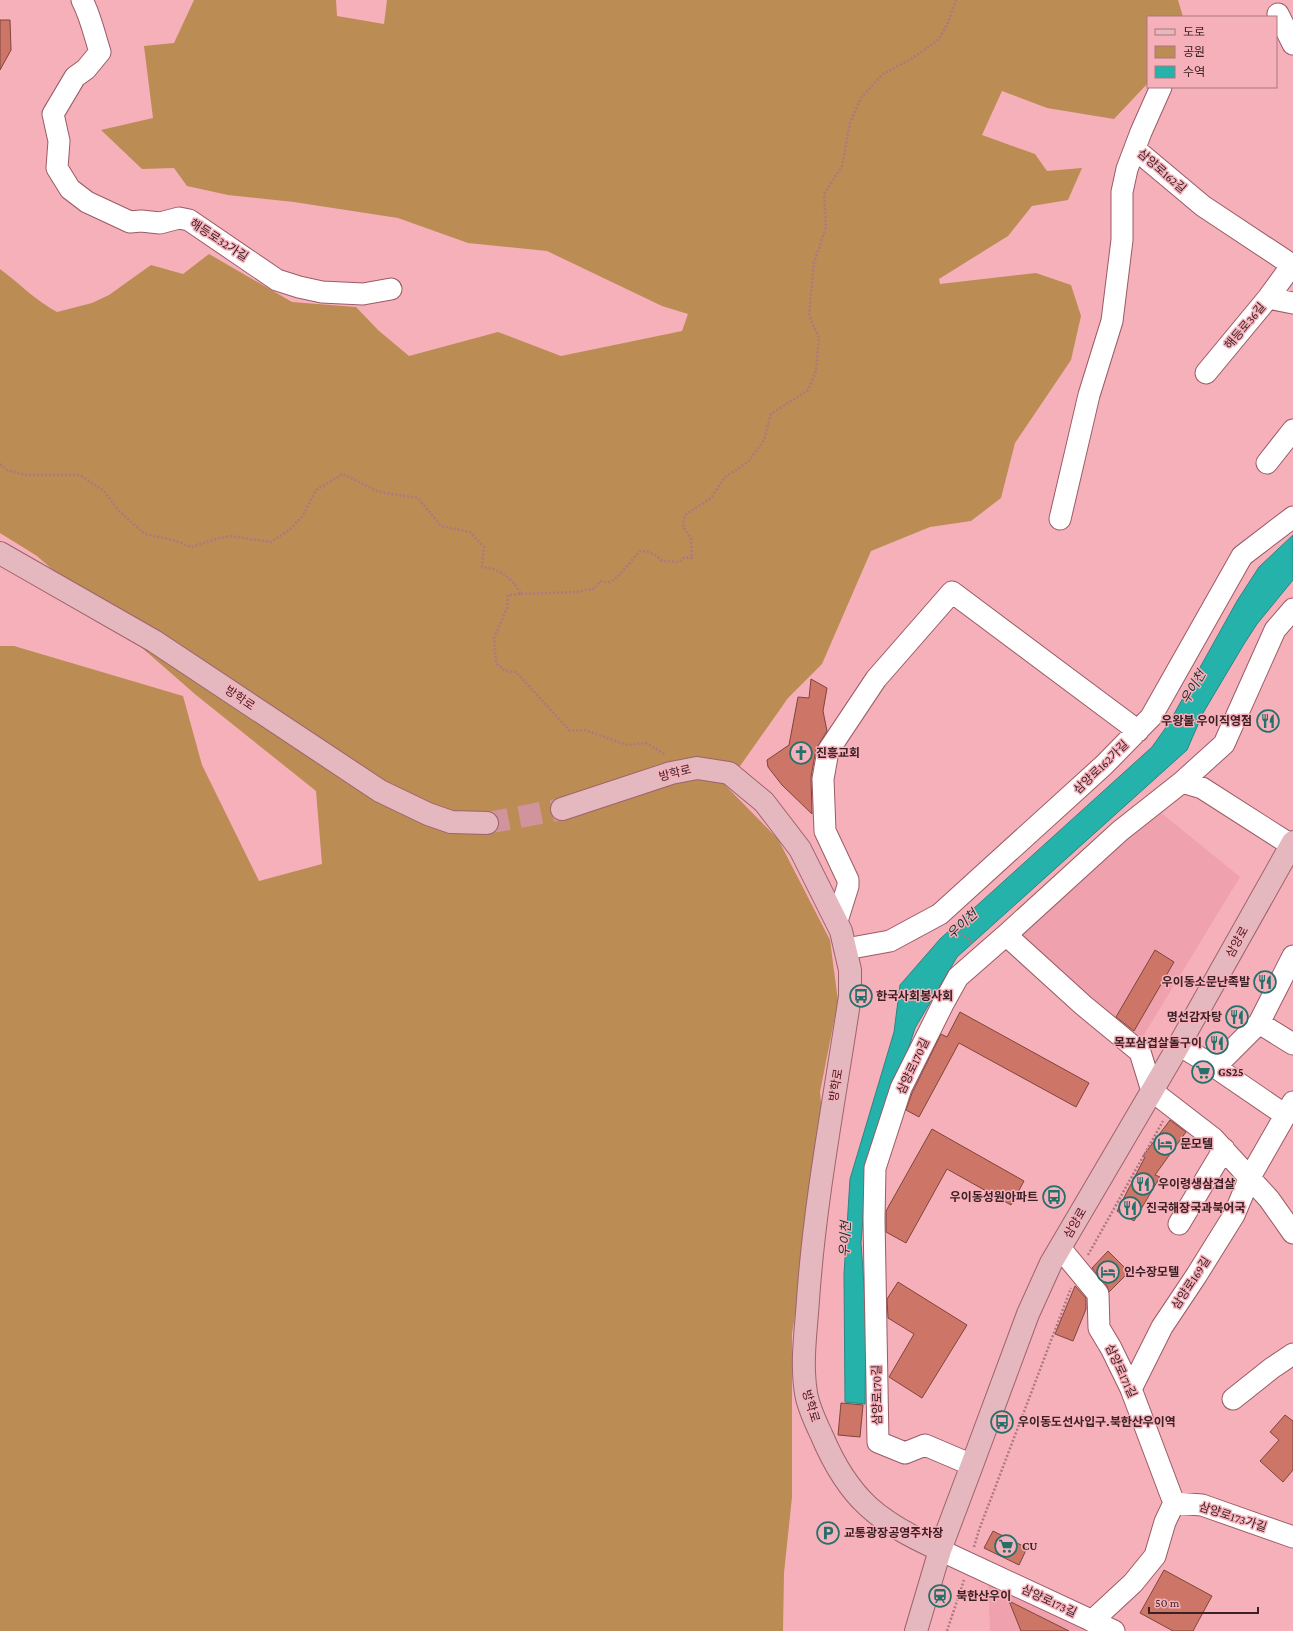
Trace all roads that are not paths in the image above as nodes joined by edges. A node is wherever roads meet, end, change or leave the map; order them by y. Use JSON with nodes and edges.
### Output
{"nodes":[{"id":1,"x":82,"y":0,"type":"edge"},
{"id":2,"x":1279,"y":10,"type":"edge"},
{"id":3,"x":1293,"y":44,"type":"edge"},
{"id":4,"x":1161,"y":88,"type":"edge"},
{"id":5,"x":1135,"y":150,"type":"junction"},
{"id":6,"x":391,"y":289,"type":"dead end"},
{"id":7,"x":1268,"y":298,"type":"junction"},
{"id":8,"x":1293,"y":303,"type":"edge"},
{"id":9,"x":1206,"y":373,"type":"dead end"},
{"id":10,"x":1293,"y":430,"type":"edge"},
{"id":11,"x":1267,"y":463,"type":"dead end"},
{"id":12,"x":1293,"y":517,"type":"edge"},
{"id":13,"x":1060,"y":519,"type":"dead end"},
{"id":14,"x":0,"y":553,"type":"edge"},
{"id":15,"x":1293,"y":609,"type":"edge"},
{"id":16,"x":1138,"y":731,"type":"junction"},
{"id":17,"x":1182,"y":782,"type":"junction"},
{"id":18,"x":562,"y":809,"type":"tunnel mouth"},
{"id":19,"x":486,"y":823,"type":"tunnel mouth"},
{"id":20,"x":1292,"y":843,"type":"edge"},
{"id":21,"x":837,"y":921,"type":"junction"},
{"id":22,"x":1006,"y":935,"type":"junction"},
{"id":23,"x":846,"y":949,"type":"junction"},
{"id":24,"x":1293,"y":956,"type":"edge"},
{"id":25,"x":1260,"y":1023,"type":"junction"},
{"id":26,"x":1293,"y":1044,"type":"edge"},
{"id":27,"x":1179,"y":1045,"type":"junction"},
{"id":28,"x":1215,"y":1067,"type":"junction"},
{"id":29,"x":1152,"y":1091,"type":"junction"},
{"id":30,"x":1289,"y":1108,"type":"edge"},
{"id":31,"x":1224,"y":1149,"type":"junction"},
{"id":32,"x":1250,"y":1177,"type":"junction"},
{"id":33,"x":1179,"y":1224,"type":"dead end"},
{"id":34,"x":1293,"y":1233,"type":"edge"},
{"id":35,"x":1060,"y":1248,"type":"junction"},
{"id":36,"x":1293,"y":1354,"type":"edge"},
{"id":37,"x":1131,"y":1389,"type":"junction"},
{"id":38,"x":1233,"y":1400,"type":"dead end"},
{"id":39,"x":972,"y":1465,"type":"junction"},
{"id":40,"x":1174,"y":1503,"type":"junction"},
{"id":41,"x":1293,"y":1537,"type":"edge"},
{"id":42,"x":940,"y":1550,"type":"junction"},
{"id":43,"x":1092,"y":1621,"type":"junction"},
{"id":44,"x":916,"y":1631,"type":"edge"},
{"id":45,"x":1114,"y":1631,"type":"edge"}],
"edges":[{"from":1,"to":6,"type":"street","name":"해등로32가길"},
{"from":2,"to":3,"type":"street"},
{"from":4,"to":5,"type":"street","name":"삼양로162길"},
{"from":5,"to":7,"type":"street","name":"삼양로162길"},
{"from":5,"to":13,"type":"street"},
{"from":7,"to":8,"type":"street","name":"해등로36길"},
{"from":7,"to":9,"type":"street","name":"해등로36길"},
{"from":10,"to":11,"type":"street"},
{"from":12,"to":16,"type":"street","name":"삼양로162가길"},
{"from":14,"to":19,"type":"main road","name":"방학로"},
{"from":15,"to":17,"type":"street","name":"삼양로170길"},
{"from":16,"to":21,"type":"street"},
{"from":16,"to":23,"type":"street","name":"삼양로162가길"},
{"from":17,"to":20,"type":"street"},
{"from":17,"to":22,"type":"street","name":"삼양로170길"},
{"from":18,"to":21,"type":"main road","name":"방학로"},
{"from":20,"to":27,"type":"main road","name":"삼양로"},
{"from":21,"to":23,"type":"main road","name":"방학로"},
{"from":22,"to":29,"type":"street"},
{"from":22,"to":39,"type":"street","name":"삼양로170길"},
{"from":23,"to":42,"type":"main road","name":"방학로"},
{"from":24,"to":25,"type":"street"},
{"from":25,"to":26,"type":"street"},
{"from":25,"to":28,"type":"street"},
{"from":27,"to":28,"type":"street"},
{"from":27,"to":29,"type":"main road","name":"삼양로"},
{"from":28,"to":30,"type":"street"},
{"from":29,"to":31,"type":"street"},
{"from":29,"to":35,"type":"main road","name":"삼양로"},
{"from":30,"to":32,"type":"street","name":"삼양로169길"},
{"from":31,"to":32,"type":"street"},
{"from":31,"to":33,"type":"street"},
{"from":32,"to":34,"type":"street"},
{"from":32,"to":37,"type":"street","name":"삼양로169길"},
{"from":35,"to":37,"type":"street","name":"삼양로171길"},
{"from":35,"to":39,"type":"main road","name":"삼양로"},
{"from":36,"to":38,"type":"street"},
{"from":37,"to":40,"type":"street","name":"삼양로171길"},
{"from":39,"to":42,"type":"main road","name":"삼양로"},
{"from":40,"to":41,"type":"street","name":"삼양로173가길"},
{"from":40,"to":43,"type":"street"},
{"from":42,"to":43,"type":"street","name":"삼양로173길"},
{"from":42,"to":44,"type":"main road","name":"삼양로"},
{"from":43,"to":45,"type":"street","name":"삼양로173길"}]}
